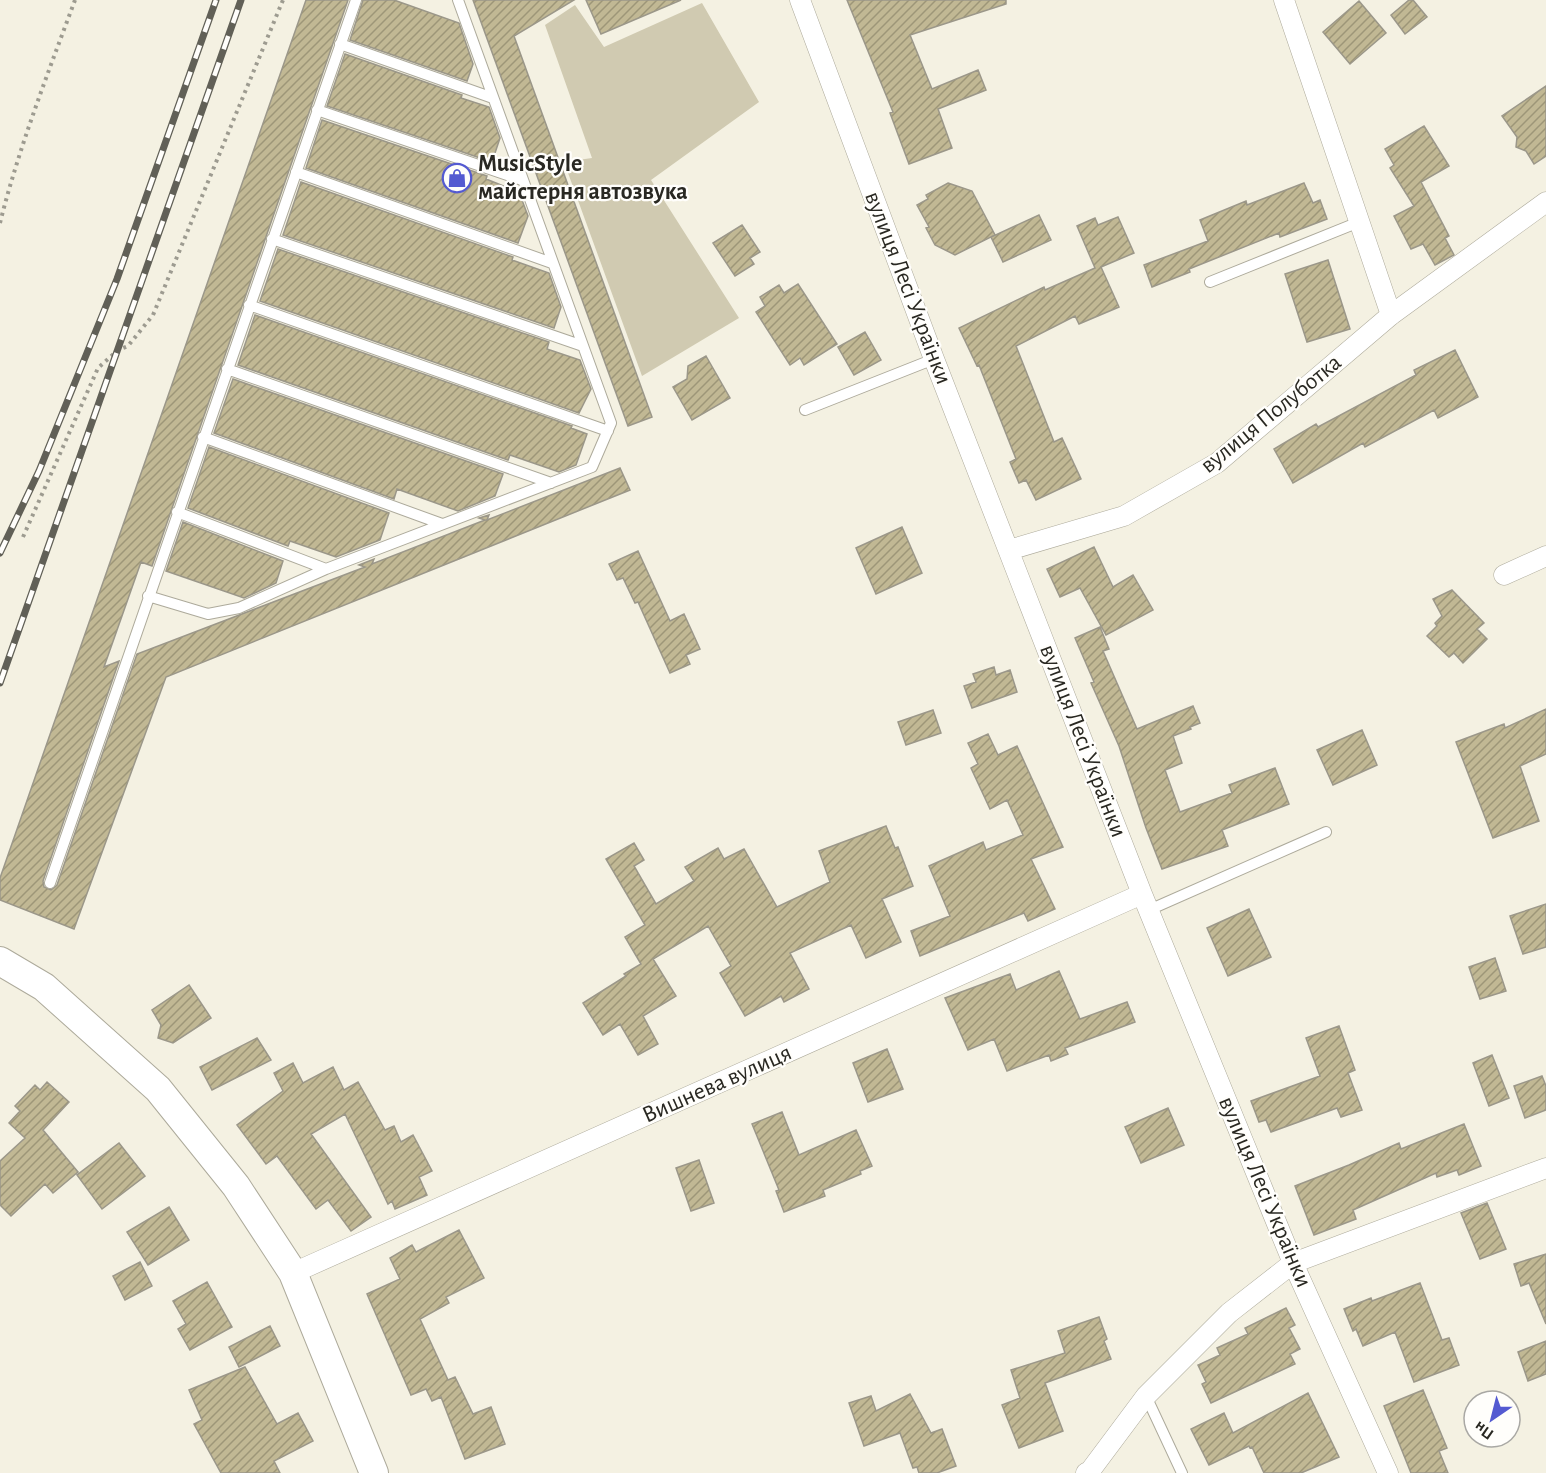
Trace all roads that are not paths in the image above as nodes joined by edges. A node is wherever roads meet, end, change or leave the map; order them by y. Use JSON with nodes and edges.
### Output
{"nodes":[{"id":1,"x":356,"y":0,"type":"edge"},
{"id":2,"x":458,"y":0,"type":"edge"},
{"id":3,"x":800,"y":0,"type":"edge"},
{"id":4,"x":1284,"y":0,"type":"edge"},
{"id":5,"x":340,"y":44,"type":"junction"},
{"id":6,"x":492,"y":98,"type":"junction"},
{"id":7,"x":317,"y":110,"type":"junction"},
{"id":8,"x":296,"y":172,"type":"junction"},
{"id":9,"x":522,"y":180,"type":"junction"},
{"id":10,"x":1546,"y":202,"type":"edge"},
{"id":11,"x":1359,"y":222,"type":"junction"},
{"id":12,"x":272,"y":240,"type":"junction"},
{"id":13,"x":552,"y":263,"type":"junction"},
{"id":14,"x":1210,"y":282,"type":"dead end"},
{"id":15,"x":249,"y":305,"type":"junction"},
{"id":16,"x":1391,"y":315,"type":"junction"},
{"id":17,"x":583,"y":346,"type":"junction"},
{"id":18,"x":934,"y":359,"type":"junction"},
{"id":19,"x":227,"y":369,"type":"junction"},
{"id":20,"x":805,"y":410,"type":"dead end"},
{"id":21,"x":608,"y":431,"type":"junction"},
{"id":22,"x":203,"y":437,"type":"junction"},
{"id":23,"x":550,"y":483,"type":"junction"},
{"id":24,"x":177,"y":512,"type":"junction"},
{"id":25,"x":442,"y":524,"type":"junction"},
{"id":26,"x":1009,"y":550,"type":"junction"},
{"id":27,"x":1546,"y":556,"type":"edge"},
{"id":28,"x":326,"y":568,"type":"junction"},
{"id":29,"x":1504,"y":575,"type":"dead end"},
{"id":30,"x":148,"y":596,"type":"junction"},
{"id":31,"x":1326,"y":832,"type":"dead end"},
{"id":32,"x":50,"y":883,"type":"dead end"},
{"id":33,"x":1145,"y":902,"type":"junction"},
{"id":34,"x":0,"y":961,"type":"edge"},
{"id":35,"x":1546,"y":1168,"type":"edge"},
{"id":36,"x":1293,"y":1263,"type":"junction"},
{"id":37,"x":293,"y":1273,"type":"junction"},
{"id":38,"x":1146,"y":1396,"type":"junction"},
{"id":39,"x":374,"y":1473,"type":"edge"},
{"id":40,"x":1086,"y":1473,"type":"edge"},
{"id":41,"x":1182,"y":1473,"type":"edge"},
{"id":42,"x":1388,"y":1473,"type":"edge"}],
"edges":[{"from":1,"to":5,"type":"lane"},
{"from":2,"to":6,"type":"lane"},
{"from":3,"to":18,"type":"street","name":"вулиця Лесі Українки"},
{"from":4,"to":11,"type":"street"},
{"from":5,"to":6,"type":"lane"},
{"from":5,"to":7,"type":"lane"},
{"from":6,"to":9,"type":"lane"},
{"from":7,"to":8,"type":"lane"},
{"from":7,"to":9,"type":"lane"},
{"from":8,"to":12,"type":"lane"},
{"from":8,"to":13,"type":"lane"},
{"from":9,"to":13,"type":"lane"},
{"from":10,"to":16,"type":"street","name":"вулиця Полуботка"},
{"from":11,"to":14,"type":"lane"},
{"from":11,"to":16,"type":"street"},
{"from":12,"to":15,"type":"lane"},
{"from":12,"to":17,"type":"lane"},
{"from":13,"to":17,"type":"lane"},
{"from":15,"to":19,"type":"lane"},
{"from":15,"to":21,"type":"lane"},
{"from":16,"to":26,"type":"street","name":"вулиця Полуботка"},
{"from":17,"to":21,"type":"lane"},
{"from":18,"to":20,"type":"lane"},
{"from":18,"to":26,"type":"street","name":"вулиця Лесі Українки"},
{"from":19,"to":22,"type":"lane"},
{"from":19,"to":23,"type":"lane"},
{"from":21,"to":23,"type":"lane"},
{"from":22,"to":24,"type":"lane"},
{"from":22,"to":25,"type":"lane"},
{"from":23,"to":25,"type":"lane"},
{"from":24,"to":28,"type":"lane"},
{"from":24,"to":30,"type":"lane"},
{"from":25,"to":28,"type":"lane"},
{"from":26,"to":33,"type":"street","name":"вулиця Лесі Українки"},
{"from":27,"to":29,"type":"street"},
{"from":28,"to":30,"type":"lane"},
{"from":30,"to":32,"type":"lane"},
{"from":31,"to":33,"type":"lane"},
{"from":33,"to":36,"type":"street","name":"вулиця Лесі Українки"},
{"from":33,"to":37,"type":"street","name":"Вишнева вулиця"},
{"from":34,"to":37,"type":"street"},
{"from":35,"to":36,"type":"street"},
{"from":36,"to":38,"type":"street"},
{"from":36,"to":42,"type":"street","name":"вулиця Лесі Українки"},
{"from":37,"to":39,"type":"street"},
{"from":38,"to":40,"type":"street"},
{"from":38,"to":41,"type":"lane"}]}
